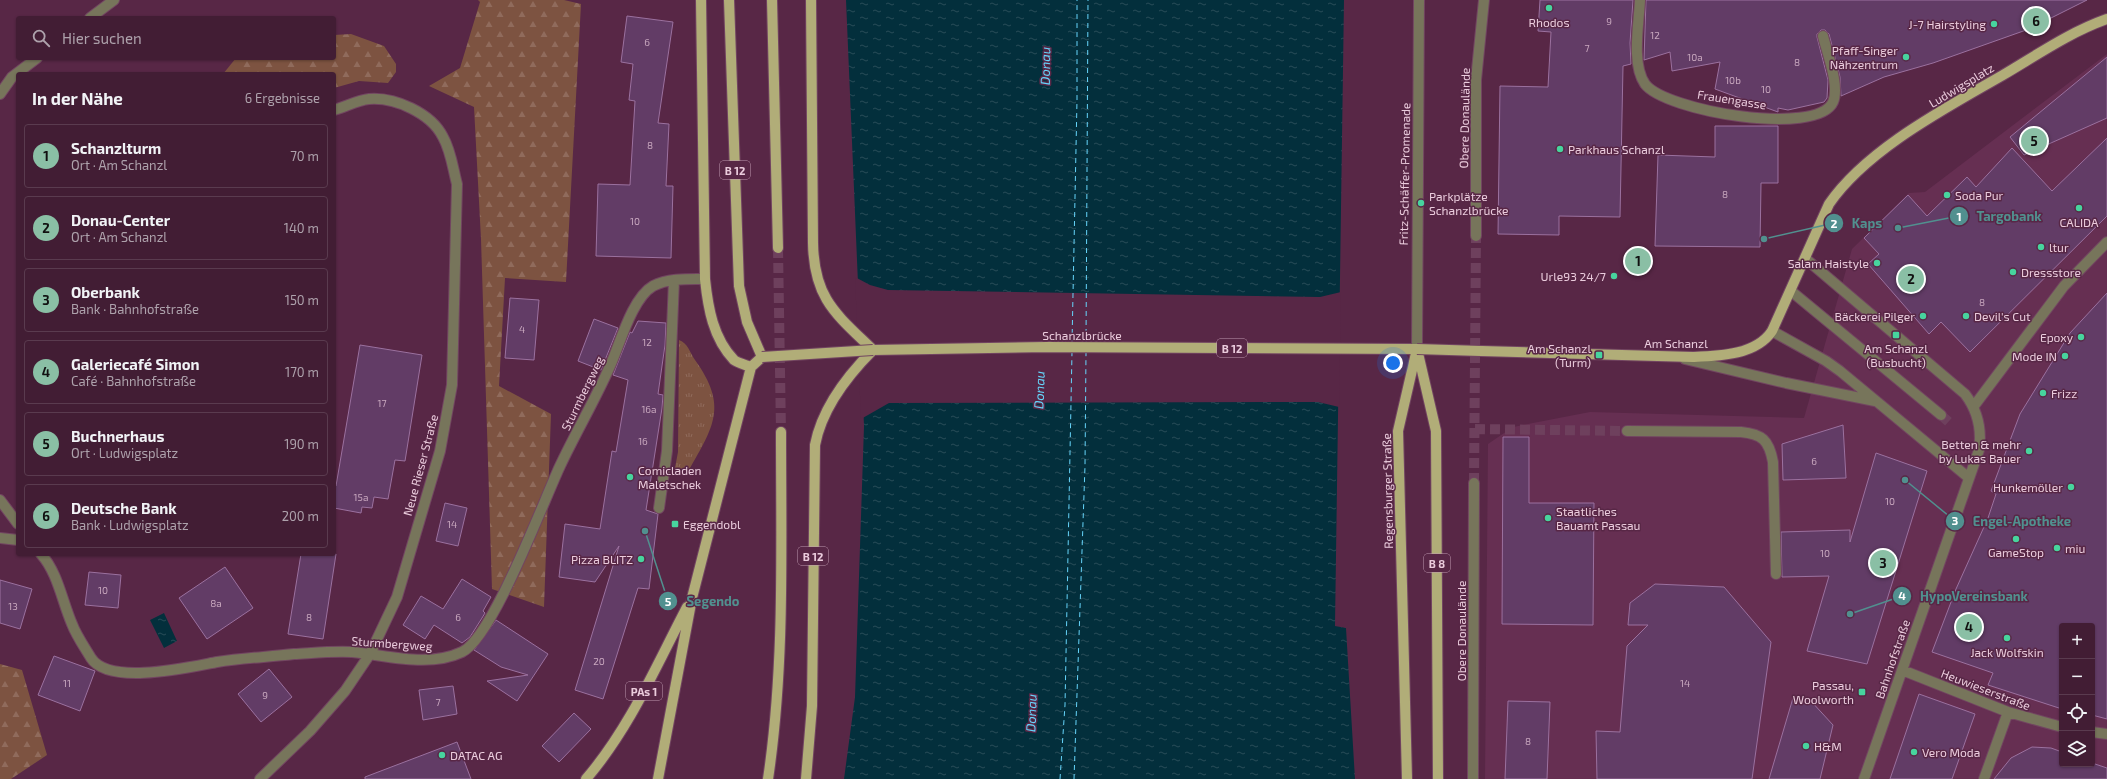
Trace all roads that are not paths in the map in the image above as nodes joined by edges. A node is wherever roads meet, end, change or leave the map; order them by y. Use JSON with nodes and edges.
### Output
{"nodes":[{"id":1,"x":114,"y":0,"type":"edge"},
{"id":2,"x":701,"y":0,"type":"edge"},
{"id":3,"x":729,"y":0,"type":"edge"},
{"id":4,"x":772,"y":0,"type":"edge"},
{"id":5,"x":811,"y":0,"type":"edge"},
{"id":6,"x":1419,"y":0,"type":"edge"},
{"id":7,"x":1484,"y":0,"type":"edge"},
{"id":8,"x":1640,"y":0,"type":"edge"},
{"id":9,"x":93,"y":16,"type":"edge"},
{"id":10,"x":2107,"y":19,"type":"edge"},
{"id":11,"x":1823,"y":36,"type":"dead end"},
{"id":12,"x":34,"y":60,"type":"edge"},
{"id":13,"x":19,"y":72,"type":"edge"},
{"id":14,"x":16,"y":74,"type":"edge"},
{"id":15,"x":0,"y":94,"type":"edge"},
{"id":16,"x":336,"y":109,"type":"edge"},
{"id":17,"x":1839,"y":190,"type":"joint"},
{"id":18,"x":1476,"y":236,"type":"tunnel mouth"},
{"id":19,"x":2107,"y":242,"type":"edge"},
{"id":20,"x":778,"y":248,"type":"tunnel mouth"},
{"id":21,"x":1806,"y":259,"type":"junction"},
{"id":22,"x":706,"y":279,"type":"junction"},
{"id":23,"x":674,"y":280,"type":"junction"},
{"id":24,"x":1791,"y":291,"type":"junction"},
{"id":25,"x":1772,"y":331,"type":"junction"},
{"id":26,"x":1417,"y":349,"type":"junction"},
{"id":27,"x":873,"y":350,"type":"junction"},
{"id":28,"x":762,"y":357,"type":"junction"},
{"id":29,"x":1675,"y":357,"type":"junction"},
{"id":30,"x":752,"y":366,"type":"junction"},
{"id":31,"x":1877,"y":401,"type":"junction"},
{"id":32,"x":1974,"y":406,"type":"junction"},
{"id":33,"x":1942,"y":416,"type":"tunnel mouth"},
{"id":34,"x":1628,"y":431,"type":"tunnel mouth"},
{"id":35,"x":781,"y":432,"type":"tunnel mouth"},
{"id":36,"x":1969,"y":478,"type":"junction"},
{"id":37,"x":1474,"y":483,"type":"tunnel mouth"},
{"id":38,"x":0,"y":500,"type":"edge"},
{"id":39,"x":659,"y":508,"type":"dead end"},
{"id":40,"x":16,"y":521,"type":"edge"},
{"id":41,"x":0,"y":538,"type":"edge"},
{"id":42,"x":16,"y":540,"type":"edge"},
{"id":43,"x":44,"y":556,"type":"edge"},
{"id":44,"x":1776,"y":574,"type":"dead end"},
{"id":45,"x":692,"y":598,"type":"junction"},
{"id":46,"x":370,"y":654,"type":"junction"},
{"id":47,"x":1902,"y":670,"type":"junction"},
{"id":48,"x":2008,"y":712,"type":"junction"},
{"id":49,"x":2059,"y":727,"type":"edge"},
{"id":50,"x":2095,"y":732,"type":"edge"},
{"id":51,"x":2107,"y":734,"type":"edge"},
{"id":52,"x":260,"y":779,"type":"edge"},
{"id":53,"x":586,"y":779,"type":"edge"},
{"id":54,"x":658,"y":779,"type":"edge"},
{"id":55,"x":768,"y":779,"type":"edge"},
{"id":56,"x":806,"y":779,"type":"edge"},
{"id":57,"x":1407,"y":779,"type":"edge"},
{"id":58,"x":1438,"y":779,"type":"edge"},
{"id":59,"x":1473,"y":779,"type":"edge"},
{"id":60,"x":1864,"y":779,"type":"edge"},
{"id":61,"x":1984,"y":779,"type":"edge"}],
"edges":[{"from":1,"to":9,"type":"street"},
{"from":2,"to":22,"type":"main road","number":"B 12"},
{"from":3,"to":28,"type":"main road","number":"B 12"},
{"from":4,"to":20,"type":"main road"},
{"from":5,"to":27,"type":"main road"},
{"from":6,"to":26,"type":"street","name":"Fritz-Schäffer-Promenade"},
{"from":7,"to":18,"type":"street","name":"Obere Donaulände"},
{"from":8,"to":11,"type":"street","name":"Frauengasse"},
{"from":10,"to":17,"type":"main road","name":"Ludwigsplatz"},
{"from":12,"to":13,"type":"street"},
{"from":14,"to":15,"type":"street"},
{"from":16,"to":46,"type":"street","name":"Neue Rieser Straße"},
{"from":17,"to":21,"type":"main road","name":"Am Schanzl"},
{"from":19,"to":32,"type":"street"},
{"from":21,"to":24,"type":"main road","name":"Am Schanzl"},
{"from":21,"to":32,"type":"street"},
{"from":22,"to":23,"type":"street","name":"Sturmbergweg"},
{"from":22,"to":30,"type":"main road","number":"B 12"},
{"from":23,"to":39,"type":"street"},
{"from":23,"to":46,"type":"street","name":"Sturmbergweg"},
{"from":24,"to":25,"type":"main road","name":"Am Schanzl"},
{"from":24,"to":33,"type":"street"},
{"from":25,"to":29,"type":"main road","name":"Am Schanzl"},
{"from":25,"to":31,"type":"street"},
{"from":26,"to":27,"type":"main road","name":"Schanzlbrücke","number":"B 12"},
{"from":26,"to":29,"type":"main road","name":"Am Schanzl","bridge":true},
{"from":26,"to":57,"type":"main road","name":"Regensburger Straße"},
{"from":26,"to":58,"type":"main road","number":"B 8"},
{"from":27,"to":28,"type":"main road","name":"Schanzlbrücke","number":"B 12","bridge":true},
{"from":27,"to":56,"type":"main road","number":"B 12"},
{"from":28,"to":30,"type":"main road"},
{"from":29,"to":31,"type":"street"},
{"from":30,"to":45,"type":"main road"},
{"from":31,"to":36,"type":"street"},
{"from":32,"to":36,"type":"street","name":"Bahnhofstraße"},
{"from":34,"to":44,"type":"street"},
{"from":35,"to":55,"type":"main road","number":"B 12"},
{"from":36,"to":47,"type":"street","name":"Bahnhofstraße"},
{"from":37,"to":59,"type":"street","name":"Obere Donaulände"},
{"from":38,"to":40,"type":"street"},
{"from":41,"to":42,"type":"street"},
{"from":43,"to":46,"type":"street","name":"Sturmbergweg"},
{"from":45,"to":53,"type":"main road","number":"PAs 1"},
{"from":45,"to":54,"type":"main road"},
{"from":46,"to":52,"type":"street","name":"Neue Rieser Straße"},
{"from":47,"to":48,"type":"street","name":"Heuwieserstraße"},
{"from":47,"to":60,"type":"street","name":"Bahnhofstraße"},
{"from":48,"to":49,"type":"street","name":"Heuwieserstraße"},
{"from":48,"to":61,"type":"street"},
{"from":50,"to":51,"type":"street"}]}
